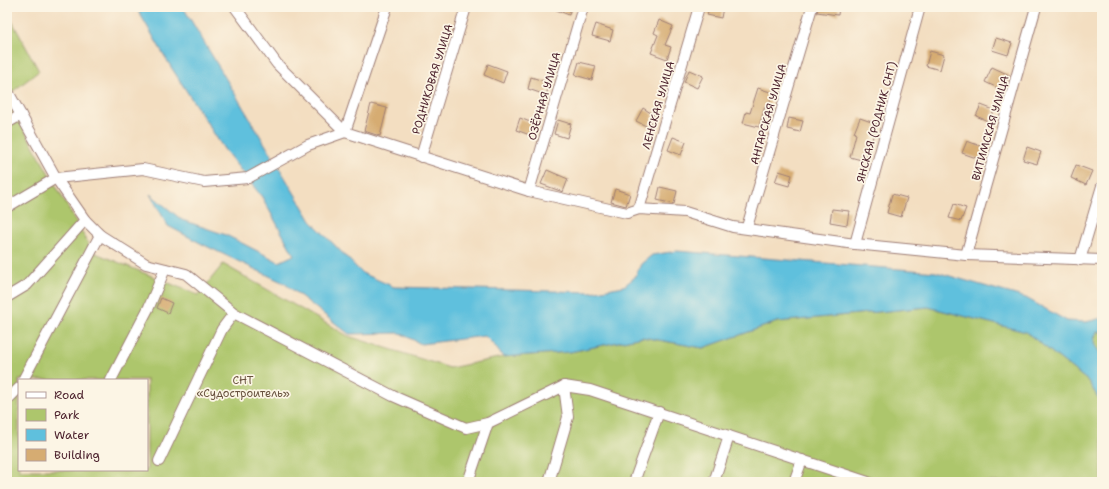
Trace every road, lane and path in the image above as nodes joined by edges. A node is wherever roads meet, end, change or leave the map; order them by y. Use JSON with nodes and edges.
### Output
{"nodes":[{"id":1,"x":236,"y":7,"type":"edge"},
{"id":2,"x":387,"y":7,"type":"edge"},
{"id":3,"x":466,"y":7,"type":"edge"},
{"id":4,"x":583,"y":7,"type":"edge"},
{"id":5,"x":699,"y":7,"type":"edge"},
{"id":6,"x":812,"y":7,"type":"edge"},
{"id":7,"x":920,"y":7,"type":"edge"},
{"id":8,"x":1036,"y":7,"type":"edge"},
{"id":9,"x":7,"y":90,"type":"edge"},
{"id":10,"x":21,"y":115,"type":"junction"},
{"id":11,"x":7,"y":123,"type":"edge"},
{"id":12,"x":345,"y":132,"type":"junction"},
{"id":13,"x":421,"y":157,"type":"junction"},
{"id":14,"x":56,"y":178,"type":"junction"},
{"id":15,"x":1102,"y":186,"type":"edge"},
{"id":16,"x":528,"y":191,"type":"junction"},
{"id":17,"x":7,"y":207,"type":"edge"},
{"id":18,"x":639,"y":209,"type":"junction"},
{"id":19,"x":85,"y":220,"type":"junction"},
{"id":20,"x":747,"y":227,"type":"junction"},
{"id":21,"x":100,"y":235,"type":"junction"},
{"id":22,"x":855,"y":244,"type":"junction"},
{"id":23,"x":966,"y":255,"type":"junction"},
{"id":24,"x":1080,"y":260,"type":"junction"},
{"id":25,"x":1102,"y":260,"type":"edge"},
{"id":26,"x":166,"y":269,"type":"junction"},
{"id":27,"x":7,"y":297,"type":"edge"},
{"id":28,"x":234,"y":313,"type":"junction"},
{"id":29,"x":24,"y":379,"type":"edge"},
{"id":30,"x":112,"y":379,"type":"edge"},
{"id":31,"x":564,"y":386,"type":"junction"},
{"id":32,"x":18,"y":389,"type":"edge"},
{"id":33,"x":7,"y":400,"type":"edge"},
{"id":34,"x":659,"y":412,"type":"junction"},
{"id":35,"x":488,"y":423,"type":"junction"},
{"id":36,"x":729,"y":436,"type":"junction"},
{"id":37,"x":802,"y":460,"type":"junction"},
{"id":38,"x":159,"y":461,"type":"dead end"},
{"id":39,"x":468,"y":482,"type":"edge"},
{"id":40,"x":549,"y":482,"type":"edge"},
{"id":41,"x":634,"y":482,"type":"edge"},
{"id":42,"x":714,"y":482,"type":"edge"},
{"id":43,"x":794,"y":482,"type":"edge"},
{"id":44,"x":868,"y":482,"type":"edge"}],
"edges":[{"from":1,"to":12,"type":"street"},
{"from":2,"to":12,"type":"street"},
{"from":3,"to":13,"type":"street","name":"РОДНИКОВАЯ УЛИЦА"},
{"from":4,"to":16,"type":"street","name":"ОЗЁРНАЯ УЛИЦА"},
{"from":5,"to":18,"type":"street","name":"ЛЕНСКАЯ УЛИЦА"},
{"from":6,"to":20,"type":"street","name":"АНГАРСКАЯ УЛИЦА"},
{"from":7,"to":22,"type":"street","name":"ЯНСКАЯ (РОДНИК СНТ)"},
{"from":8,"to":23,"type":"street","name":"ВИТИМСКАЯ УЛИЦА"},
{"from":9,"to":10,"type":"street"},
{"from":10,"to":11,"type":"street"},
{"from":10,"to":14,"type":"street"},
{"from":12,"to":13,"type":"street"},
{"from":12,"to":14,"type":"street"},
{"from":13,"to":16,"type":"street"},
{"from":14,"to":17,"type":"street"},
{"from":14,"to":19,"type":"street"},
{"from":15,"to":24,"type":"street"},
{"from":16,"to":18,"type":"street"},
{"from":18,"to":20,"type":"street"},
{"from":19,"to":21,"type":"street"},
{"from":19,"to":27,"type":"street"},
{"from":20,"to":22,"type":"street"},
{"from":21,"to":26,"type":"street"},
{"from":21,"to":29,"type":"street"},
{"from":22,"to":23,"type":"street"},
{"from":23,"to":24,"type":"street"},
{"from":24,"to":25,"type":"street"},
{"from":26,"to":28,"type":"street"},
{"from":26,"to":30,"type":"street"},
{"from":28,"to":35,"type":"street"},
{"from":28,"to":38,"type":"street"},
{"from":31,"to":34,"type":"street"},
{"from":31,"to":35,"type":"street"},
{"from":31,"to":40,"type":"street"},
{"from":32,"to":33,"type":"street"},
{"from":34,"to":36,"type":"street"},
{"from":34,"to":41,"type":"street"},
{"from":35,"to":39,"type":"street"},
{"from":36,"to":37,"type":"street"},
{"from":36,"to":42,"type":"street"},
{"from":37,"to":43,"type":"street"},
{"from":37,"to":44,"type":"street"}]}
